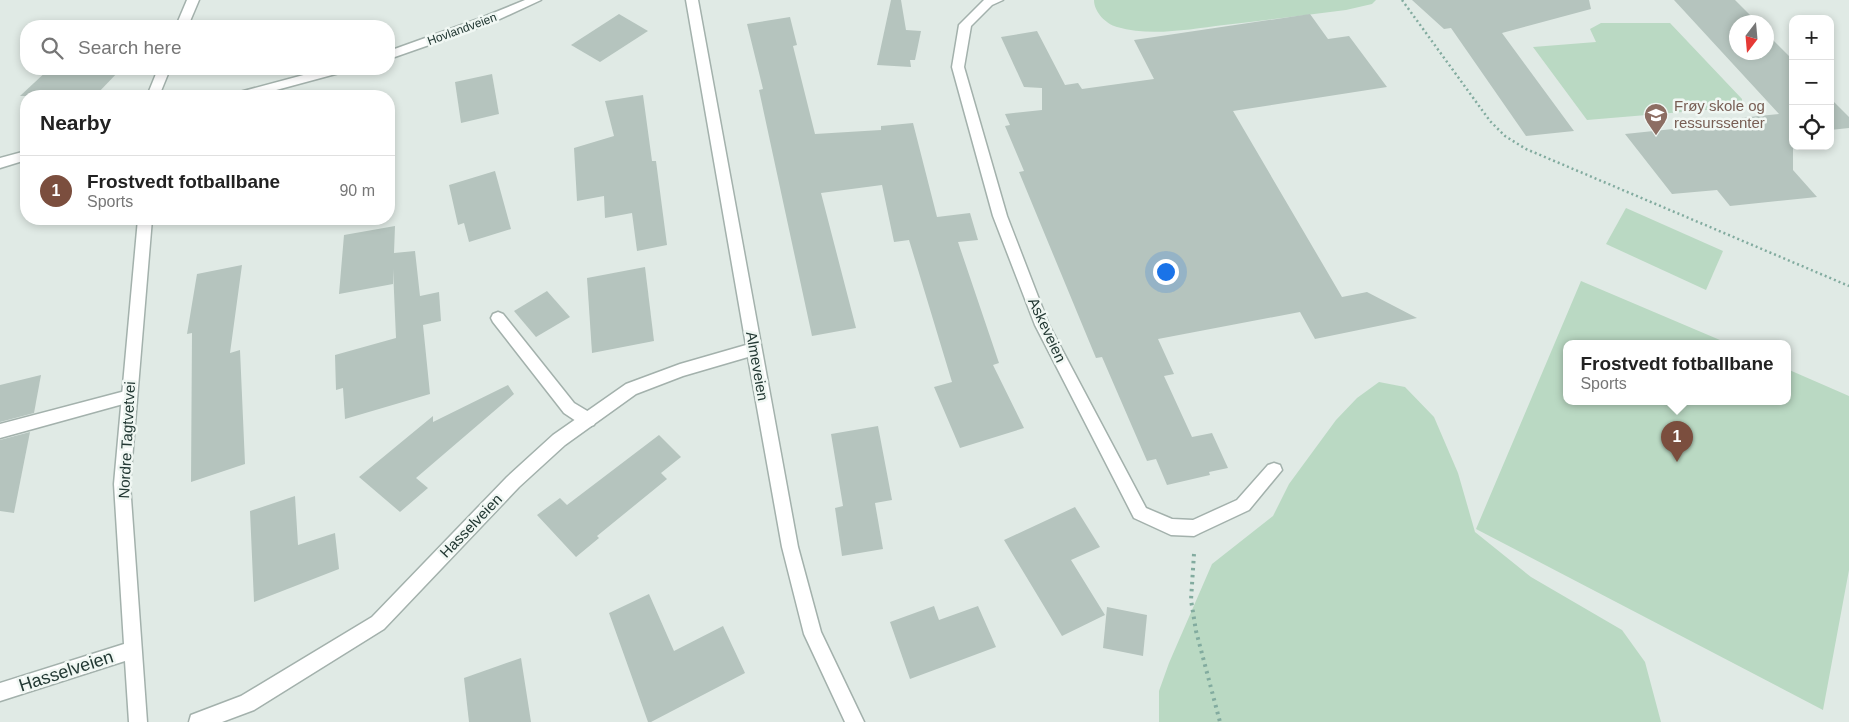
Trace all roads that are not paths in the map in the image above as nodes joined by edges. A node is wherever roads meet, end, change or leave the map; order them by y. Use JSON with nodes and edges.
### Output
{"nodes":[{"id":1,"x":193,"y":0,"type":"edge"},
{"id":2,"x":535,"y":0,"type":"edge"},
{"id":3,"x":692,"y":0,"type":"edge"},
{"id":4,"x":997,"y":0,"type":"edge"},
{"id":5,"x":185,"y":20,"type":"edge"},
{"id":6,"x":395,"y":53,"type":"edge"},
{"id":7,"x":162,"y":75,"type":"edge"},
{"id":8,"x":318,"y":75,"type":"edge"},
{"id":9,"x":155,"y":90,"type":"edge"},
{"id":10,"x":262,"y":90,"type":"edge"},
{"id":11,"x":20,"y":158,"type":"edge"},
{"id":12,"x":0,"y":163,"type":"edge"},
{"id":13,"x":144,"y":225,"type":"edge"},
{"id":14,"x":498,"y":318,"type":"dead end"},
{"id":15,"x":754,"y":350,"type":"junction"},
{"id":16,"x":129,"y":396,"type":"junction"},
{"id":17,"x":588,"y":420,"type":"junction"},
{"id":18,"x":0,"y":431,"type":"edge"},
{"id":19,"x":1274,"y":470,"type":"dead end"},
{"id":20,"x":133,"y":650,"type":"junction"},
{"id":21,"x":0,"y":692,"type":"edge"},
{"id":22,"x":138,"y":722,"type":"edge"},
{"id":23,"x":198,"y":722,"type":"edge"},
{"id":24,"x":856,"y":722,"type":"edge"}],
"edges":[{"from":1,"to":5,"type":"street"},
{"from":2,"to":6,"type":"street","name":"Hovlandveien"},
{"from":3,"to":15,"type":"street","name":"Almeveien"},
{"from":4,"to":19,"type":"street","name":"Askeveien"},
{"from":7,"to":9,"type":"street"},
{"from":8,"to":10,"type":"street"},
{"from":11,"to":12,"type":"street"},
{"from":13,"to":16,"type":"street","name":"Nordre Tagtvetvei"},
{"from":14,"to":17,"type":"street"},
{"from":15,"to":17,"type":"street","name":"Hasselveien"},
{"from":15,"to":24,"type":"street","name":"Almeveien"},
{"from":16,"to":18,"type":"street"},
{"from":16,"to":20,"type":"street","name":"Nordre Tagtvetvei"},
{"from":17,"to":23,"type":"street","name":"Hasselveien"},
{"from":20,"to":21,"type":"street","name":"Hasselveien"},
{"from":20,"to":22,"type":"street","name":"Nordre Tagtvetvei"}]}
